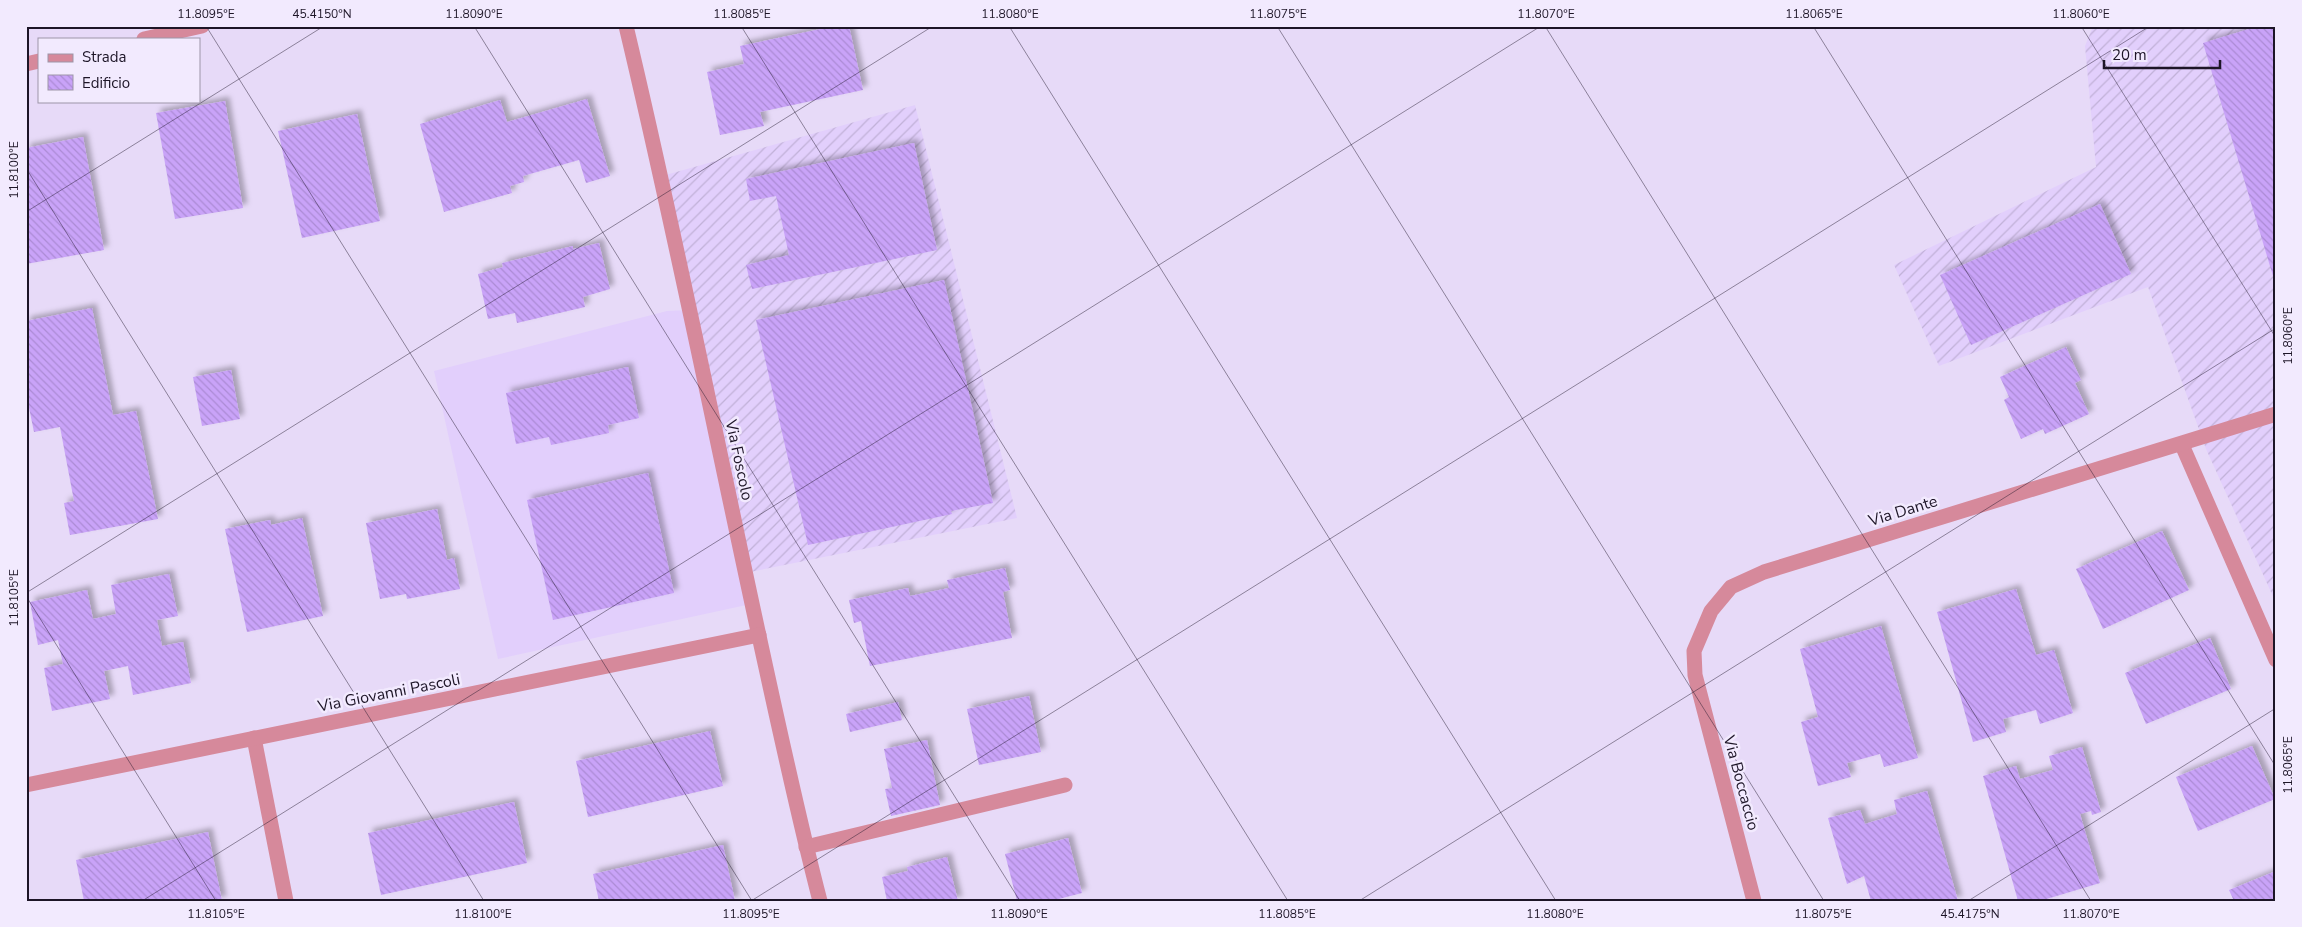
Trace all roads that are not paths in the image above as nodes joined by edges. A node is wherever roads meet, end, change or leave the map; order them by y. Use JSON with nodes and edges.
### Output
{"nodes":[{"id":1,"x":202,"y":26,"type":"edge"},
{"id":2,"x":626,"y":26,"type":"edge"},
{"id":3,"x":148,"y":38,"type":"edge"},
{"id":4,"x":2276,"y":414,"type":"edge"},
{"id":5,"x":2182,"y":444,"type":"junction"},
{"id":6,"x":759,"y":636,"type":"junction"},
{"id":7,"x":2276,"y":660,"type":"edge"},
{"id":8,"x":1694,"y":674,"type":"joint"},
{"id":9,"x":254,"y":738,"type":"junction"},
{"id":10,"x":26,"y":785,"type":"edge"},
{"id":11,"x":1065,"y":785,"type":"dead end"},
{"id":12,"x":806,"y":847,"type":"junction"},
{"id":13,"x":286,"y":901,"type":"edge"},
{"id":14,"x":820,"y":901,"type":"edge"},
{"id":15,"x":1754,"y":901,"type":"edge"}],
"edges":[{"from":1,"to":3,"type":"street"},
{"from":2,"to":6,"type":"street","name":"Via Foscolo"},
{"from":4,"to":5,"type":"street","name":"Via Dante"},
{"from":5,"to":7,"type":"street"},
{"from":5,"to":8,"type":"street","name":"Via Dante"},
{"from":6,"to":9,"type":"street","name":"Via Giovanni Pascoli"},
{"from":6,"to":12,"type":"street","name":"Via Foscolo"},
{"from":8,"to":15,"type":"street","name":"Via Boccaccio"},
{"from":9,"to":10,"type":"street","name":"Via Giovanni Pascoli"},
{"from":9,"to":13,"type":"street"},
{"from":11,"to":12,"type":"street"},
{"from":12,"to":14,"type":"street","name":"Via Foscolo"}]}
